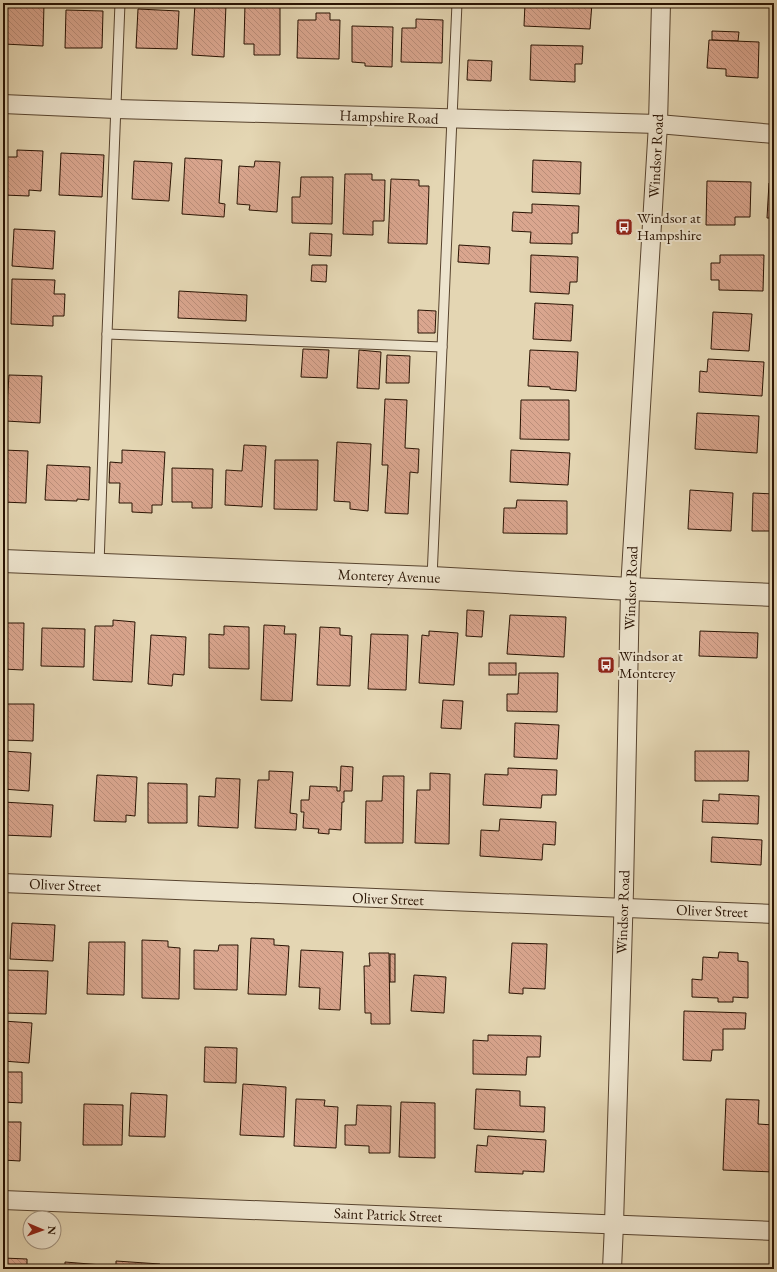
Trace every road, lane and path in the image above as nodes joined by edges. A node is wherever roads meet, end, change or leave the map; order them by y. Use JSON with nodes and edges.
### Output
{"nodes":[{"id":1,"x":120,"y":3,"type":"edge"},
{"id":2,"x":457,"y":3,"type":"edge"},
{"id":3,"x":661,"y":3,"type":"edge"},
{"id":4,"x":3,"y":104,"type":"edge"},
{"id":5,"x":116,"y":109,"type":"junction"},
{"id":6,"x":451,"y":118,"type":"junction"},
{"id":7,"x":658,"y":124,"type":"junction"},
{"id":8,"x":774,"y":134,"type":"edge"},
{"id":9,"x":107,"y":334,"type":"junction"},
{"id":10,"x":442,"y":347,"type":"junction"},
{"id":11,"x":3,"y":561,"type":"edge"},
{"id":12,"x":99,"y":565,"type":"junction"},
{"id":13,"x":432,"y":578,"type":"junction"},
{"id":14,"x":630,"y":589,"type":"junction"},
{"id":15,"x":774,"y":595,"type":"edge"},
{"id":16,"x":3,"y":883,"type":"edge"},
{"id":17,"x":623,"y":908,"type":"junction"},
{"id":18,"x":774,"y":914,"type":"edge"},
{"id":19,"x":3,"y":1200,"type":"edge"},
{"id":20,"x":614,"y":1224,"type":"junction"},
{"id":21,"x":774,"y":1231,"type":"edge"},
{"id":22,"x":612,"y":1269,"type":"edge"}],
"edges":[{"from":1,"to":5,"type":"lane"},
{"from":2,"to":6,"type":"lane"},
{"from":3,"to":7,"type":"street","name":"Windsor Road"},
{"from":4,"to":5,"type":"street","name":"Hampshire Road"},
{"from":5,"to":6,"type":"street","name":"Hampshire Road"},
{"from":5,"to":9,"type":"lane"},
{"from":6,"to":7,"type":"street","name":"Hampshire Road"},
{"from":6,"to":10,"type":"lane"},
{"from":7,"to":8,"type":"street","name":"Hampshire Road"},
{"from":7,"to":14,"type":"street","name":"Windsor Road"},
{"from":9,"to":10,"type":"lane"},
{"from":9,"to":12,"type":"lane"},
{"from":10,"to":13,"type":"lane"},
{"from":11,"to":12,"type":"street","name":"Monterey Avenue"},
{"from":12,"to":13,"type":"street","name":"Monterey Avenue"},
{"from":13,"to":14,"type":"street","name":"Monterey Avenue"},
{"from":14,"to":15,"type":"street","name":"Monterey Avenue"},
{"from":14,"to":17,"type":"street","name":"Windsor Road"},
{"from":16,"to":17,"type":"street","name":"Oliver Street"},
{"from":17,"to":18,"type":"street","name":"Oliver Street"},
{"from":17,"to":20,"type":"street","name":"Windsor Road"},
{"from":19,"to":20,"type":"street","name":"Saint Patrick Street"},
{"from":20,"to":21,"type":"street","name":"Saint Patrick Street"},
{"from":20,"to":22,"type":"street","name":"Windsor Road"}]}
